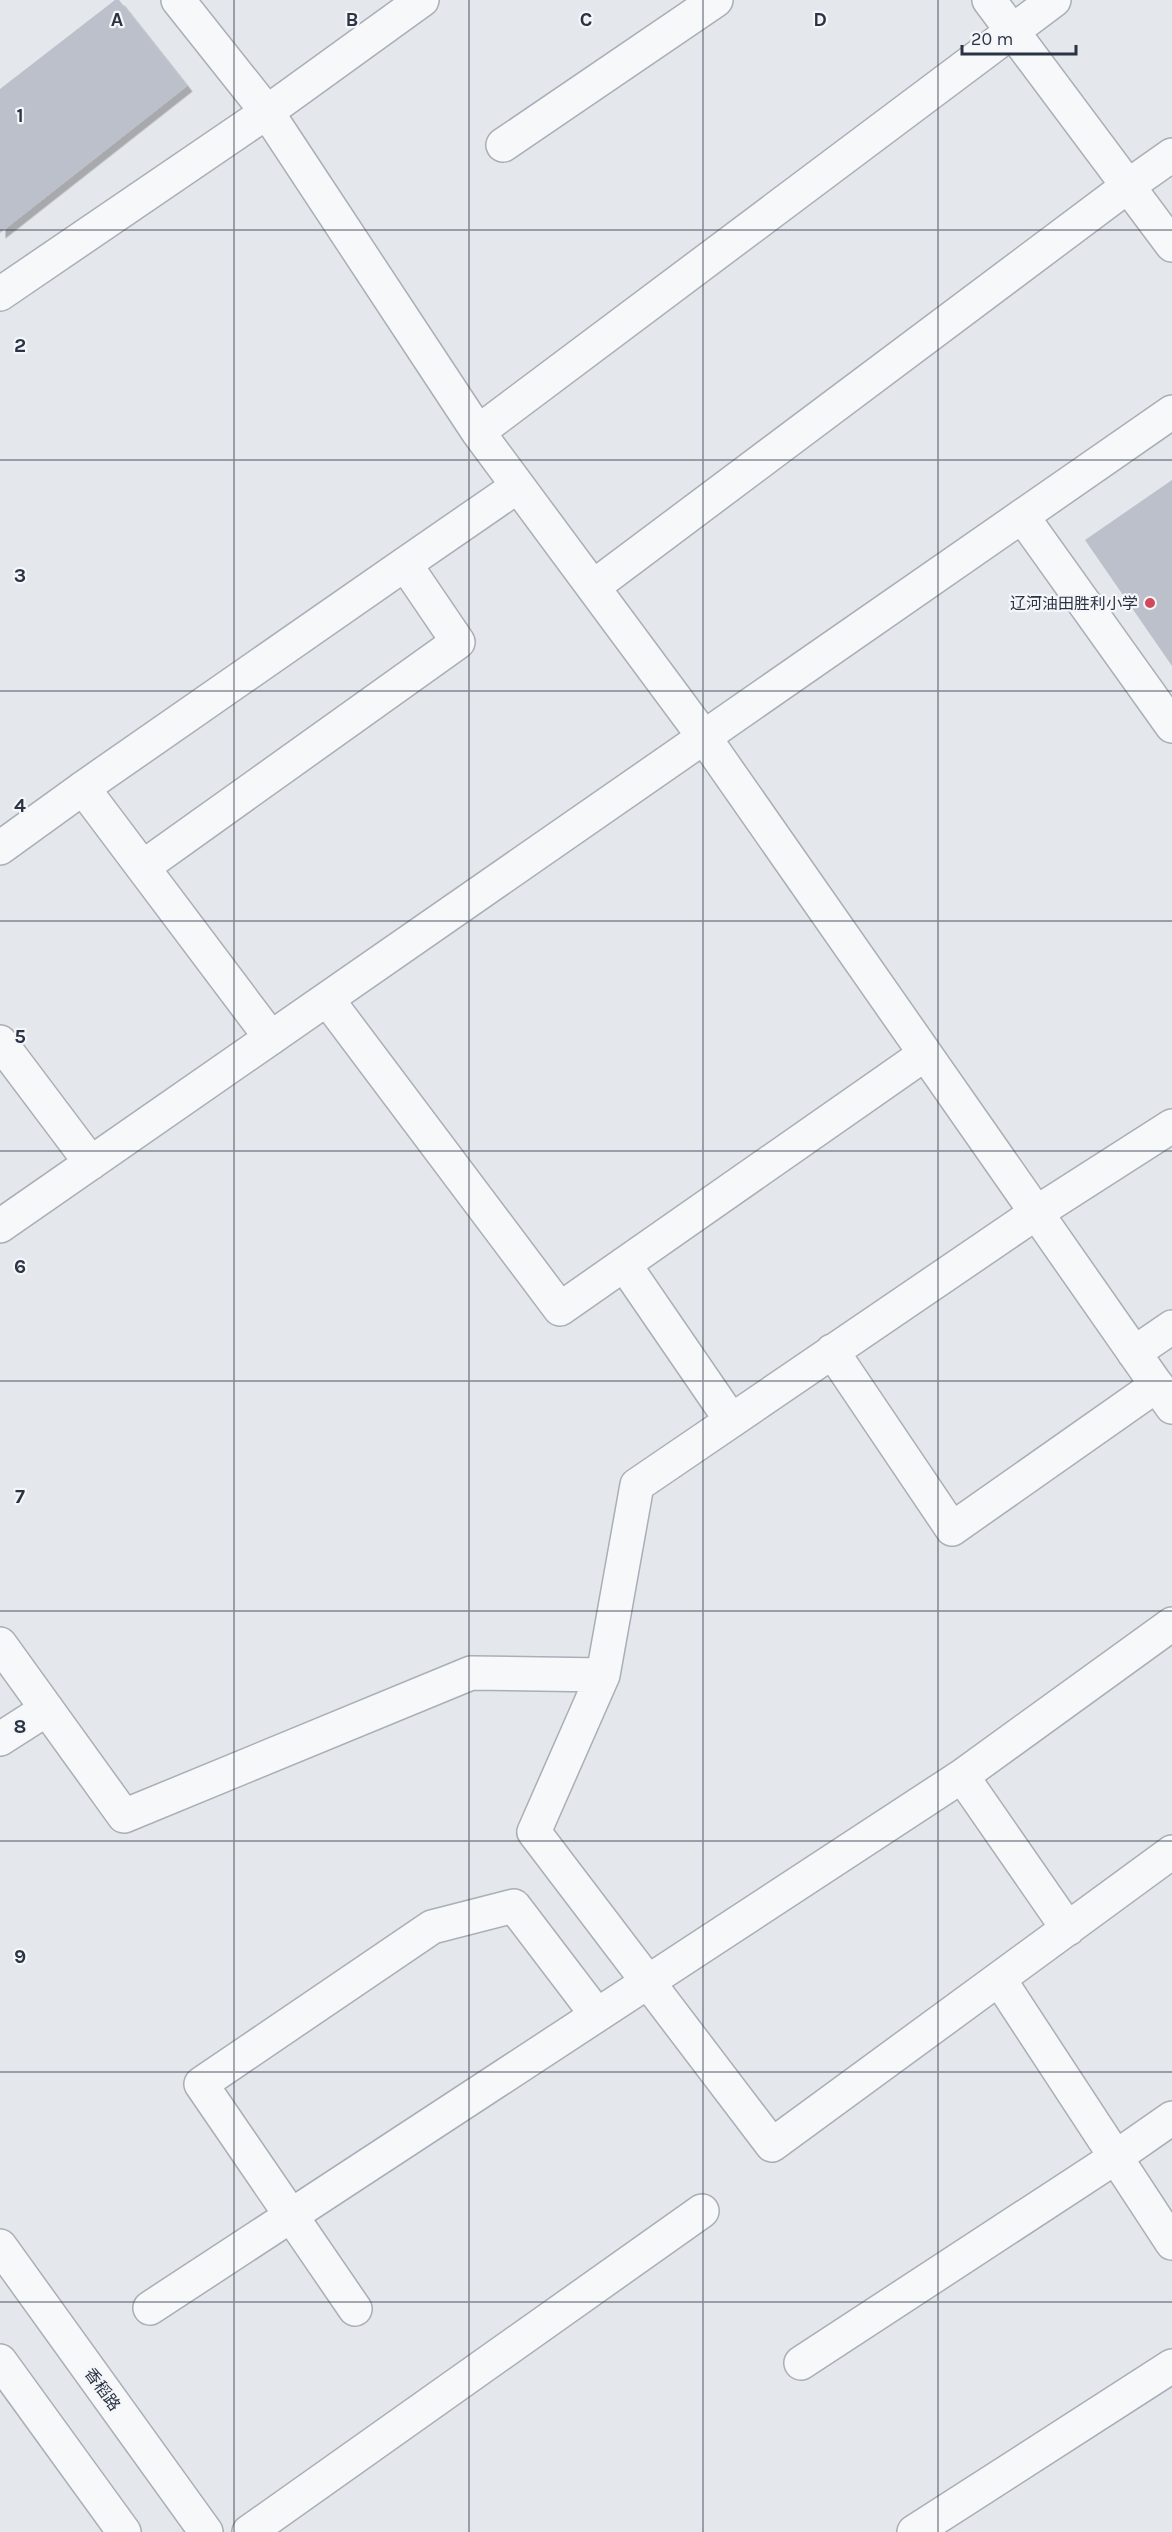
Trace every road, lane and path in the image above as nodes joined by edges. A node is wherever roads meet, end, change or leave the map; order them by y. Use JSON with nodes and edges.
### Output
{"nodes":[{"id":1,"x":178,"y":0,"type":"edge"},
{"id":2,"x":422,"y":0,"type":"edge"},
{"id":3,"x":716,"y":0,"type":"edge"},
{"id":4,"x":989,"y":0,"type":"edge"},
{"id":5,"x":1054,"y":0,"type":"edge"},
{"id":6,"x":1012,"y":30,"type":"junction"},
{"id":7,"x":267,"y":112,"type":"junction"},
{"id":8,"x":503,"y":146,"type":"dead end"},
{"id":9,"x":1172,"y":155,"type":"edge"},
{"id":10,"x":1128,"y":186,"type":"junction"},
{"id":11,"x":1172,"y":245,"type":"edge"},
{"id":12,"x":0,"y":294,"type":"edge"},
{"id":13,"x":1172,"y":412,"type":"edge"},
{"id":14,"x":478,"y":432,"type":"junction"},
{"id":15,"x":518,"y":486,"type":"junction"},
{"id":16,"x":1022,"y":516,"type":"junction"},
{"id":17,"x":405,"y":564,"type":"junction"},
{"id":18,"x":593,"y":587,"type":"junction"},
{"id":19,"x":1172,"y":726,"type":"edge"},
{"id":20,"x":704,"y":737,"type":"junction"},
{"id":21,"x":83,"y":788,"type":"junction"},
{"id":22,"x":0,"y":848,"type":"edge"},
{"id":23,"x":143,"y":867,"type":"junction"},
{"id":24,"x":327,"y":999,"type":"junction"},
{"id":25,"x":271,"y":1038,"type":"junction"},
{"id":26,"x":0,"y":1042,"type":"edge"},
{"id":27,"x":925,"y":1054,"type":"junction"},
{"id":28,"x":1172,"y":1126,"type":"edge"},
{"id":29,"x":91,"y":1163,"type":"junction"},
{"id":30,"x":1036,"y":1213,"type":"junction"},
{"id":31,"x":0,"y":1226,"type":"edge"},
{"id":32,"x":624,"y":1264,"type":"junction"},
{"id":33,"x":1172,"y":1327,"type":"edge"},
{"id":34,"x":832,"y":1351,"type":"junction"},
{"id":35,"x":1134,"y":1353,"type":"junction"},
{"id":36,"x":1164,"y":1396,"type":"edge"},
{"id":37,"x":731,"y":1420,"type":"junction"},
{"id":38,"x":1172,"y":1624,"type":"edge"},
{"id":39,"x":0,"y":1644,"type":"edge"},
{"id":40,"x":603,"y":1675,"type":"junction"},
{"id":41,"x":47,"y":1708,"type":"junction"},
{"id":42,"x":0,"y":1739,"type":"edge"},
{"id":43,"x":962,"y":1776,"type":"junction"},
{"id":44,"x":1172,"y":1852,"type":"edge"},
{"id":45,"x":1068,"y":1929,"type":"junction"},
{"id":46,"x":999,"y":1979,"type":"junction"},
{"id":47,"x":648,"y":1982,"type":"junction"},
{"id":48,"x":597,"y":2015,"type":"junction"},
{"id":49,"x":1172,"y":2118,"type":"edge"},
{"id":50,"x":1116,"y":2157,"type":"junction"},
{"id":51,"x":702,"y":2211,"type":"dead end"},
{"id":52,"x":1172,"y":2243,"type":"edge"},
{"id":53,"x":0,"y":2246,"type":"edge"},
{"id":54,"x":150,"y":2308,"type":"dead end"},
{"id":55,"x":355,"y":2309,"type":"dead end"},
{"id":56,"x":0,"y":2361,"type":"edge"},
{"id":57,"x":801,"y":2363,"type":"dead end"},
{"id":58,"x":1172,"y":2366,"type":"edge"},
{"id":59,"x":124,"y":2532,"type":"edge"},
{"id":60,"x":206,"y":2532,"type":"edge"},
{"id":61,"x":249,"y":2532,"type":"edge"},
{"id":62,"x":914,"y":2532,"type":"edge"}],
"edges":[{"from":1,"to":7,"type":"street"},
{"from":2,"to":7,"type":"street"},
{"from":3,"to":8,"type":"street"},
{"from":4,"to":6,"type":"street"},
{"from":5,"to":6,"type":"street"},
{"from":6,"to":10,"type":"street"},
{"from":6,"to":14,"type":"street"},
{"from":7,"to":12,"type":"street"},
{"from":7,"to":14,"type":"street"},
{"from":9,"to":10,"type":"street"},
{"from":10,"to":11,"type":"street"},
{"from":10,"to":18,"type":"street"},
{"from":13,"to":16,"type":"street"},
{"from":14,"to":15,"type":"street"},
{"from":15,"to":17,"type":"street"},
{"from":15,"to":18,"type":"street"},
{"from":16,"to":19,"type":"street"},
{"from":16,"to":20,"type":"street"},
{"from":17,"to":21,"type":"street"},
{"from":17,"to":23,"type":"street"},
{"from":18,"to":20,"type":"street"},
{"from":20,"to":24,"type":"street"},
{"from":20,"to":27,"type":"street"},
{"from":21,"to":22,"type":"street"},
{"from":21,"to":23,"type":"street"},
{"from":23,"to":25,"type":"street"},
{"from":24,"to":25,"type":"street"},
{"from":24,"to":32,"type":"street"},
{"from":25,"to":29,"type":"street"},
{"from":26,"to":29,"type":"street"},
{"from":27,"to":30,"type":"street"},
{"from":27,"to":32,"type":"street"},
{"from":28,"to":30,"type":"street"},
{"from":29,"to":31,"type":"street"},
{"from":30,"to":34,"type":"street"},
{"from":30,"to":35,"type":"street"},
{"from":32,"to":37,"type":"street"},
{"from":33,"to":35,"type":"street"},
{"from":34,"to":36,"type":"street"},
{"from":34,"to":37,"type":"street"},
{"from":35,"to":36,"type":"street"},
{"from":37,"to":40,"type":"street"},
{"from":38,"to":43,"type":"street"},
{"from":39,"to":41,"type":"street"},
{"from":40,"to":41,"type":"street"},
{"from":40,"to":47,"type":"street"},
{"from":41,"to":42,"type":"street"},
{"from":43,"to":45,"type":"street"},
{"from":43,"to":47,"type":"street"},
{"from":44,"to":45,"type":"street"},
{"from":45,"to":46,"type":"street"},
{"from":46,"to":47,"type":"street"},
{"from":46,"to":50,"type":"street"},
{"from":47,"to":48,"type":"street"},
{"from":48,"to":54,"type":"street"},
{"from":48,"to":55,"type":"street"},
{"from":49,"to":50,"type":"street"},
{"from":50,"to":52,"type":"street"},
{"from":50,"to":57,"type":"street"},
{"from":51,"to":61,"type":"street"},
{"from":53,"to":60,"type":"street","name":"香稻路"},
{"from":56,"to":59,"type":"street"},
{"from":58,"to":62,"type":"street"}]}
